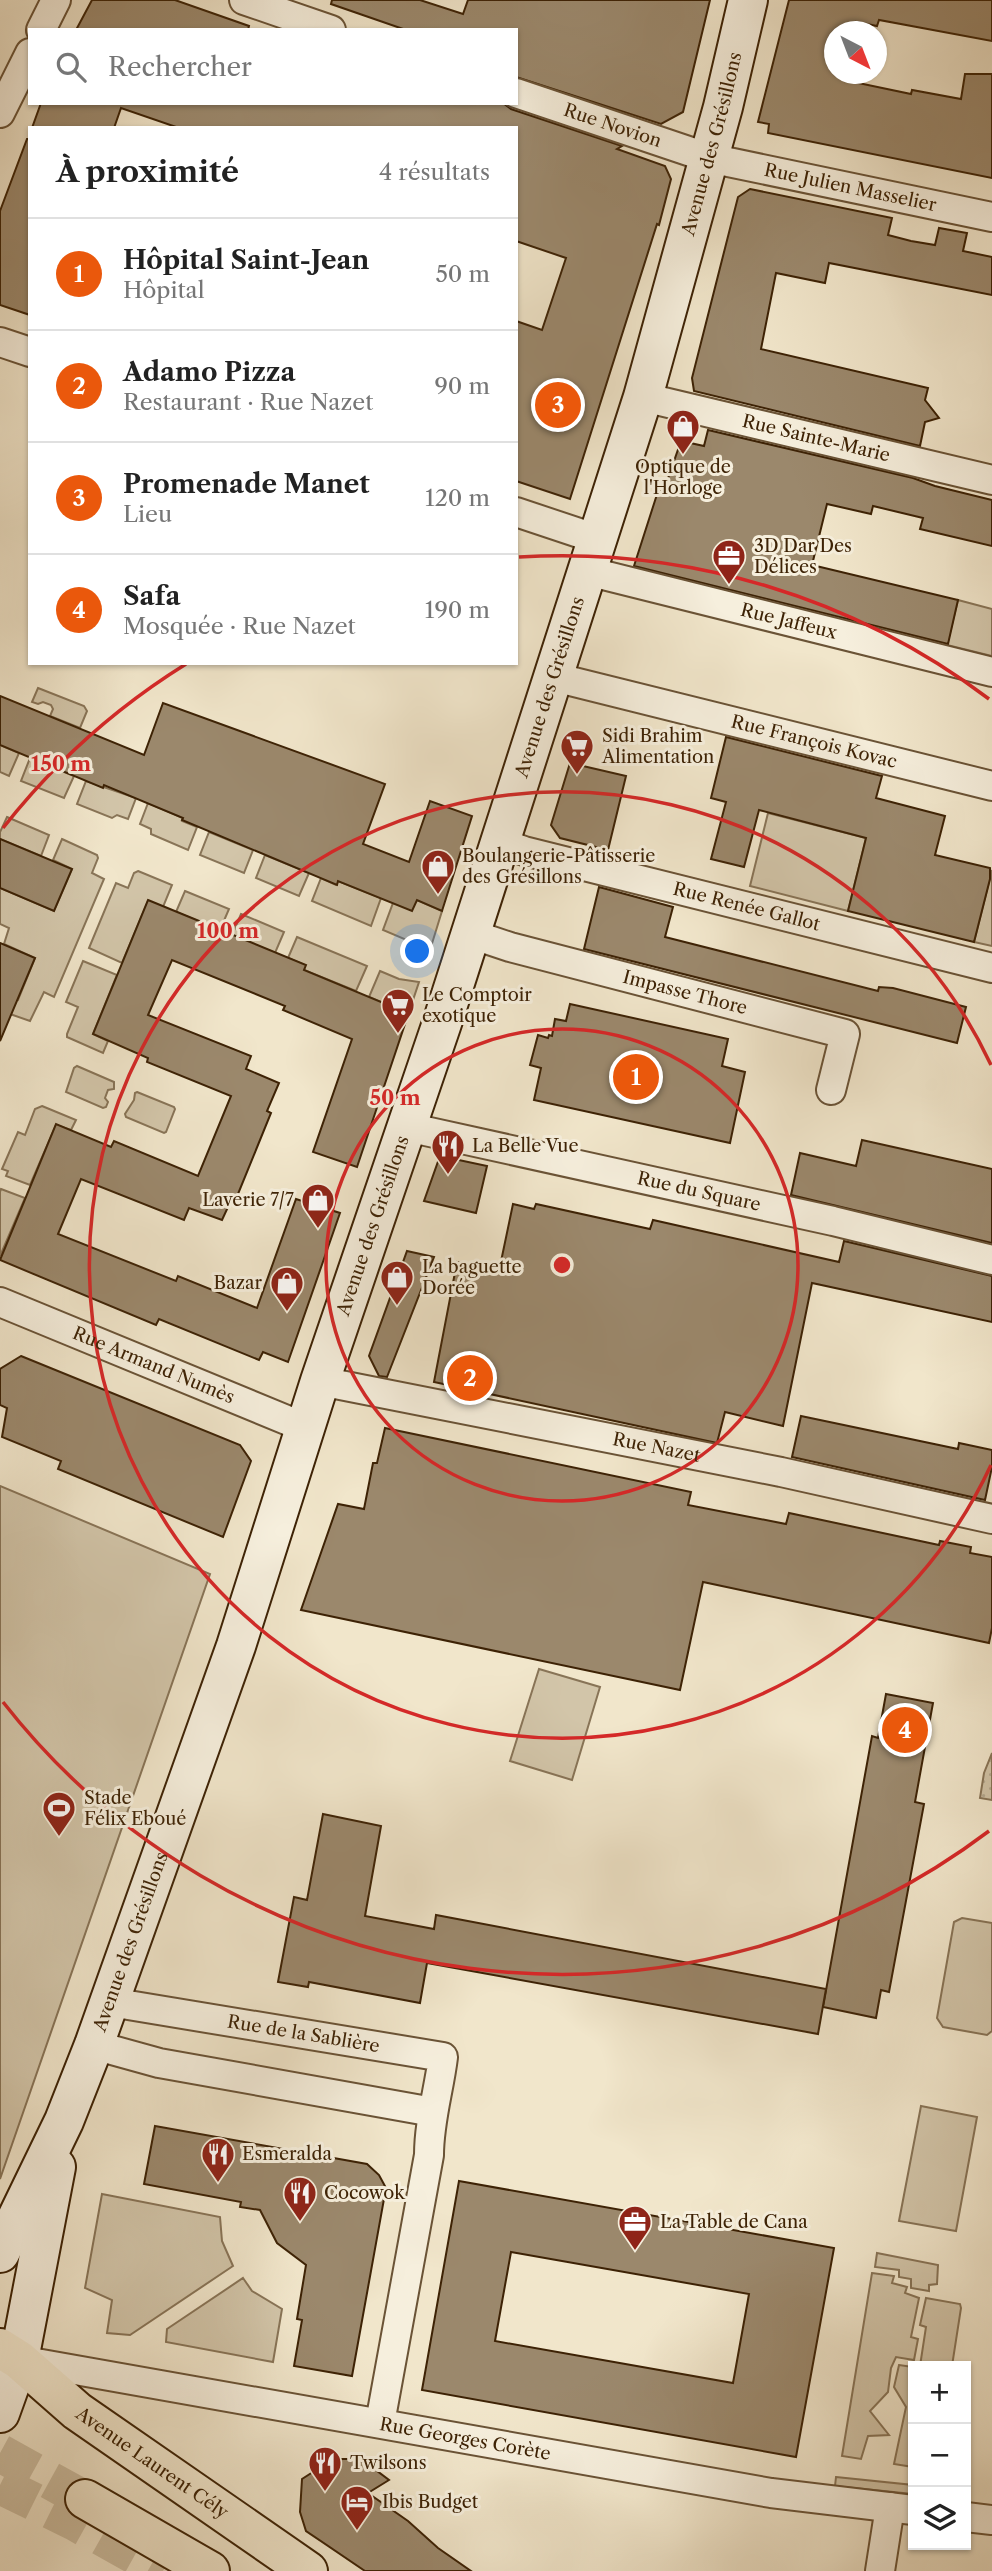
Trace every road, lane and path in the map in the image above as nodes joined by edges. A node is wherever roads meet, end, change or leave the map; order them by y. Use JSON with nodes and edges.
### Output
{"nodes":[{"id":1,"x":56,"y":0,"type":"edge"},
{"id":2,"x":244,"y":0,"type":"edge"},
{"id":3,"x":748,"y":0,"type":"edge"},
{"id":4,"x":42,"y":28,"type":"edge"},
{"id":5,"x":325,"y":28,"type":"edge"},
{"id":6,"x":28,"y":57,"type":"edge"},
{"id":7,"x":518,"y":94,"type":"edge"},
{"id":8,"x":0,"y":113,"type":"edge"},
{"id":9,"x":709,"y":158,"type":"junction"},
{"id":10,"x":992,"y":218,"type":"edge"},
{"id":11,"x":0,"y":342,"type":"edge"},
{"id":12,"x":28,"y":351,"type":"edge"},
{"id":13,"x":643,"y":397,"type":"junction"},
{"id":14,"x":992,"y":480,"type":"edge"},
{"id":15,"x":518,"y":513,"type":"edge"},
{"id":16,"x":592,"y":555,"type":"junction"},
{"id":17,"x":992,"y":671,"type":"edge"},
{"id":18,"x":554,"y":677,"type":"junction"},
{"id":19,"x":992,"y":786,"type":"edge"},
{"id":20,"x":499,"y":842,"type":"junction"},
{"id":21,"x":471,"y":934,"type":"junction"},
{"id":22,"x":992,"y":968,"type":"edge"},
{"id":23,"x":831,"y":1090,"type":"dead end"},
{"id":24,"x":407,"y":1127,"type":"junction"},
{"id":25,"x":992,"y":1260,"type":"edge"},
{"id":26,"x":0,"y":1302,"type":"edge"},
{"id":27,"x":320,"y":1381,"type":"junction"},
{"id":28,"x":306,"y":1428,"type":"junction"},
{"id":29,"x":992,"y":1519,"type":"edge"},
{"id":30,"x":110,"y":2002,"type":"junction"},
{"id":31,"x":94,"y":2045,"type":"junction"},
{"id":32,"x":433,"y":2112,"type":"junction"},
{"id":33,"x":64,"y":2121,"type":"junction"},
{"id":34,"x":0,"y":2253,"type":"edge"},
{"id":35,"x":9,"y":2354,"type":"edge"},
{"id":36,"x":0,"y":2413,"type":"edge"},
{"id":37,"x":380,"y":2423,"type":"junction"},
{"id":38,"x":85,"y":2499,"type":"tunnel mouth"},
{"id":39,"x":902,"y":2508,"type":"edge"},
{"id":40,"x":971,"y":2518,"type":"edge"},
{"id":41,"x":992,"y":2520,"type":"edge"},
{"id":42,"x":209,"y":2571,"type":"edge"},
{"id":43,"x":308,"y":2571,"type":"edge"},
{"id":44,"x":880,"y":2571,"type":"edge"}],
"edges":[{"from":1,"to":4,"type":"street"},
{"from":2,"to":5,"type":"street"},
{"from":3,"to":9,"type":"main road","name":"Avenue des Grésillons"},
{"from":6,"to":8,"type":"street"},
{"from":7,"to":9,"type":"street","name":"Rue Novion"},
{"from":9,"to":10,"type":"street","name":"Rue Julien Masselier"},
{"from":9,"to":13,"type":"main road","name":"Avenue des Grésillons"},
{"from":11,"to":12,"type":"street"},
{"from":13,"to":14,"type":"street","name":"Rue Sainte-Marie"},
{"from":13,"to":16,"type":"main road","name":"Avenue des Grésillons"},
{"from":15,"to":16,"type":"street","name":"Rue Jaffeux"},
{"from":16,"to":17,"type":"street","name":"Rue Jaffeux"},
{"from":16,"to":18,"type":"main road","name":"Avenue des Grésillons"},
{"from":18,"to":19,"type":"street","name":"Rue François Kovac"},
{"from":18,"to":20,"type":"main road","name":"Avenue des Grésillons"},
{"from":20,"to":21,"type":"main road","name":"Avenue des Grésillons"},
{"from":20,"to":22,"type":"street","name":"Rue Renée Gallot"},
{"from":21,"to":23,"type":"street","name":"Impasse Thore"},
{"from":21,"to":24,"type":"main road","name":"Avenue des Grésillons"},
{"from":24,"to":25,"type":"street","name":"Rue du Square"},
{"from":24,"to":27,"type":"main road","name":"Avenue des Grésillons"},
{"from":26,"to":28,"type":"street","name":"Rue Armand Numès"},
{"from":27,"to":28,"type":"main road","name":"Avenue des Grésillons"},
{"from":27,"to":29,"type":"street","name":"Rue Nazet"},
{"from":28,"to":30,"type":"main road","name":"Avenue des Grésillons"},
{"from":30,"to":31,"type":"main road","name":"Avenue des Grésillons"},
{"from":30,"to":32,"type":"street","name":"Rue de la Sablière"},
{"from":31,"to":32,"type":"street"},
{"from":31,"to":33,"type":"main road","name":"Avenue des Grésillons"},
{"from":32,"to":37,"type":"street","name":"Rue de la Sablière"},
{"from":33,"to":34,"type":"main road","name":"Avenue des Grésillons"},
{"from":33,"to":35,"type":"main road","name":"Avenue des Grésillons"},
{"from":35,"to":36,"type":"main road","name":"Avenue des Grésillons"},
{"from":35,"to":37,"type":"street","name":"Rue Georges Corète"},
{"from":35,"to":43,"type":"main road","name":"Avenue Laurent Cély"},
{"from":37,"to":39,"type":"street","name":"Rue Georges Corète"},
{"from":38,"to":42,"type":"main road"},
{"from":39,"to":44,"type":"street"},
{"from":40,"to":41,"type":"street"}]}
